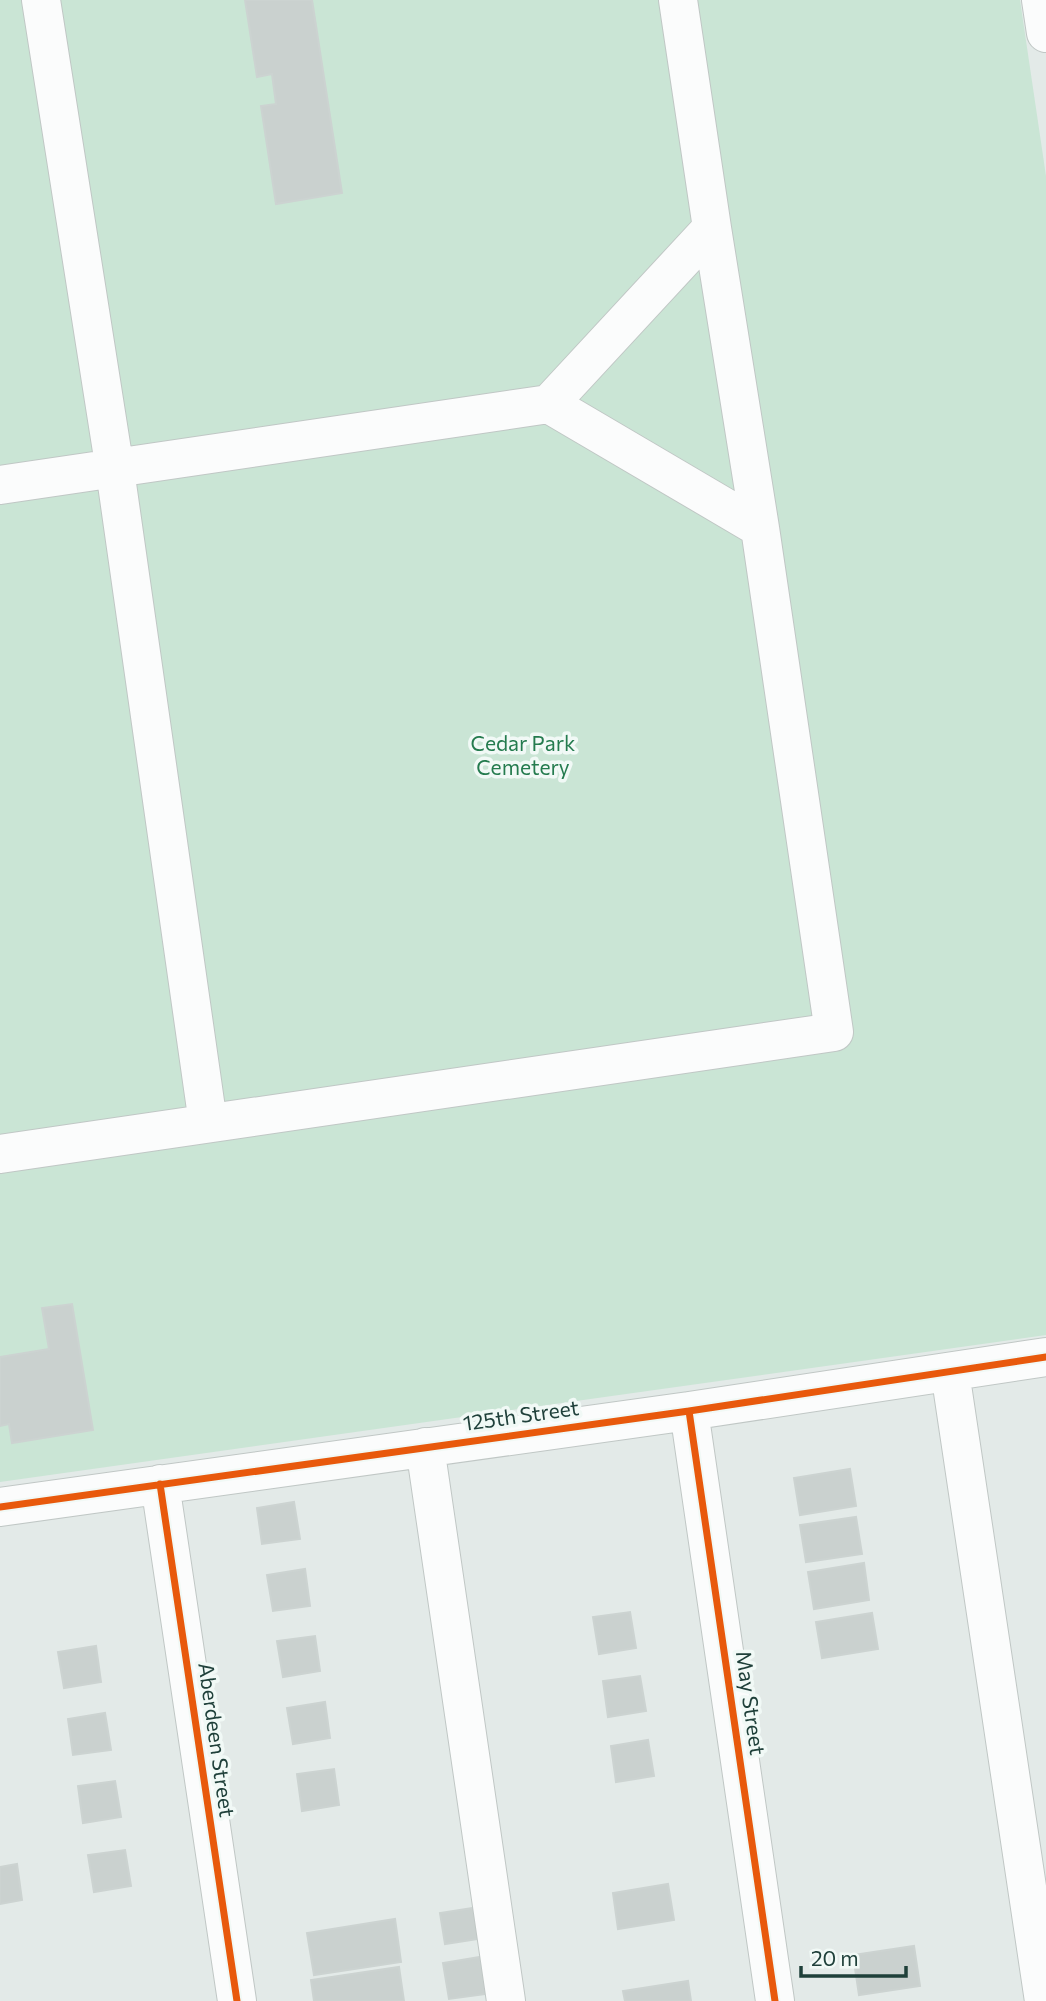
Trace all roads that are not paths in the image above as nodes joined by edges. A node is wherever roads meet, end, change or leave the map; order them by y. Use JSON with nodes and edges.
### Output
{"nodes":[{"id":1,"x":41,"y":0,"type":"edge"},
{"id":2,"x":678,"y":0,"type":"edge"},
{"id":3,"x":1041,"y":0,"type":"edge"},
{"id":4,"x":1046,"y":33,"type":"edge"},
{"id":5,"x":712,"y":228,"type":"junction"},
{"id":6,"x":549,"y":404,"type":"junction"},
{"id":7,"x":115,"y":470,"type":"junction"},
{"id":8,"x":0,"y":485,"type":"edge"},
{"id":9,"x":760,"y":528,"type":"junction"},
{"id":10,"x":208,"y":1123,"type":"junction"},
{"id":11,"x":0,"y":1154,"type":"edge"},
{"id":12,"x":1046,"y":1357,"type":"edge"},
{"id":13,"x":950,"y":1372,"type":"junction"},
{"id":14,"x":690,"y":1411,"type":"junction"},
{"id":15,"x":425,"y":1447,"type":"junction"},
{"id":16,"x":160,"y":1484,"type":"junction"},
{"id":17,"x":0,"y":1507,"type":"edge"},
{"id":18,"x":237,"y":2001,"type":"edge"},
{"id":19,"x":506,"y":2001,"type":"edge"},
{"id":20,"x":775,"y":2001,"type":"edge"},
{"id":21,"x":1044,"y":2001,"type":"edge"}],
"edges":[{"from":1,"to":7,"type":"street"},
{"from":2,"to":5,"type":"street"},
{"from":3,"to":4,"type":"street"},
{"from":5,"to":6,"type":"street"},
{"from":5,"to":9,"type":"street"},
{"from":6,"to":7,"type":"street"},
{"from":6,"to":9,"type":"street"},
{"from":7,"to":8,"type":"street"},
{"from":7,"to":10,"type":"street"},
{"from":9,"to":10,"type":"street"},
{"from":10,"to":11,"type":"street"},
{"from":12,"to":13,"type":"street","name":"125th Street"},
{"from":13,"to":14,"type":"street","name":"125th Street"},
{"from":13,"to":21,"type":"street"},
{"from":14,"to":15,"type":"street","name":"125th Street"},
{"from":14,"to":20,"type":"street","name":"May Street"},
{"from":15,"to":16,"type":"street","name":"125th Street"},
{"from":15,"to":19,"type":"street"},
{"from":16,"to":17,"type":"street","name":"125th Street"},
{"from":16,"to":18,"type":"street","name":"Aberdeen Street"}]}
